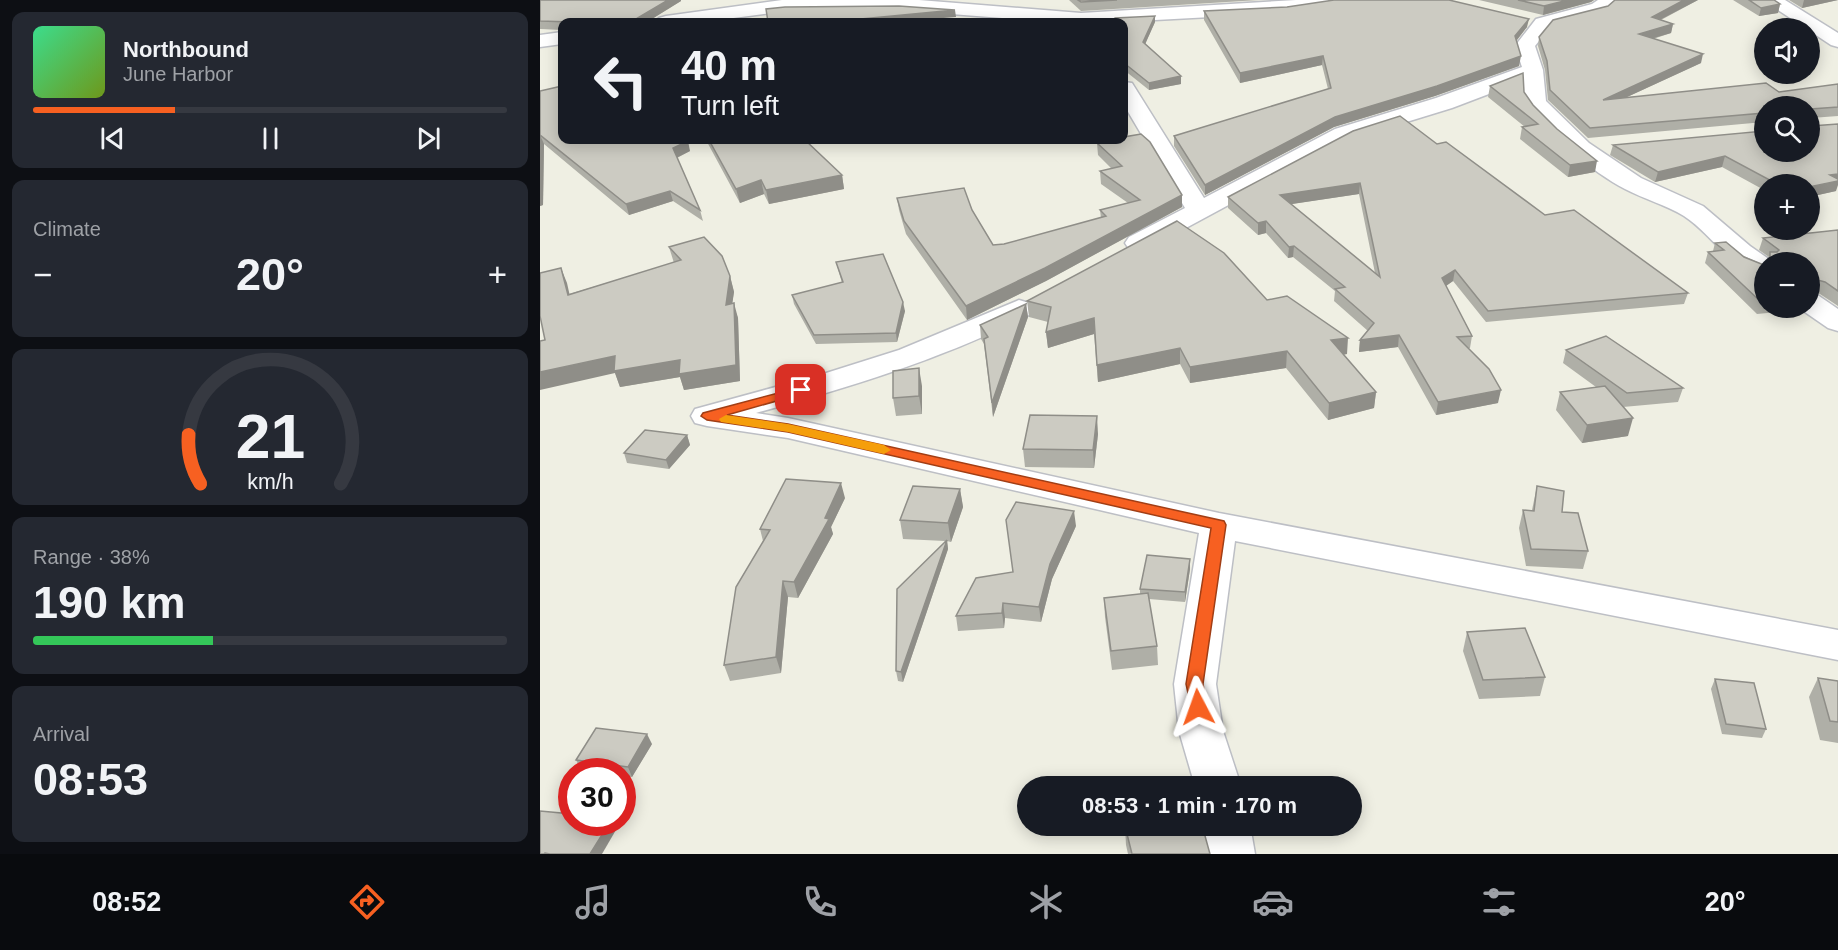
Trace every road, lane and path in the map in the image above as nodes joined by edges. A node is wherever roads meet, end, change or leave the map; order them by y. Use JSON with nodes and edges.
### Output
{"nodes":[{"id":1,"x":1335,"y":0,"type":"edge"},
{"id":2,"x":1610,"y":0,"type":"edge"},
{"id":3,"x":1772,"y":0,"type":"edge"},
{"id":4,"x":1520,"y":17,"type":"edge"},
{"id":5,"x":692,"y":18,"type":"edge"},
{"id":6,"x":1050,"y":18,"type":"edge"},
{"id":7,"x":1126,"y":18,"type":"edge"},
{"id":8,"x":1543,"y":23,"type":"junction"},
{"id":9,"x":558,"y":39,"type":"edge"},
{"id":10,"x":540,"y":41,"type":"edge"},
{"id":11,"x":1838,"y":41,"type":"edge"},
{"id":12,"x":1533,"y":70,"type":"junction"},
{"id":13,"x":1128,"y":95,"type":"edge"},
{"id":14,"x":1615,"y":145,"type":"edge"},
{"id":15,"x":1581,"y":148,"type":"junction"},
{"id":16,"x":1199,"y":210,"type":"junction"},
{"id":17,"x":1118,"y":254,"type":"edge"},
{"id":18,"x":1754,"y":262,"type":"edge"},
{"id":19,"x":1040,"y":297,"type":"edge"},
{"id":20,"x":1820,"y":310,"type":"edge"},
{"id":21,"x":1838,"y":322,"type":"edge"},
{"id":22,"x":1219,"y":525,"type":"junction"},
{"id":23,"x":1838,"y":645,"type":"edge"},
{"id":24,"x":1215,"y":776,"type":"edge"},
{"id":25,"x":1229,"y":836,"type":"edge"},
{"id":26,"x":1231,"y":854,"type":"edge"}],
"edges":[{"from":1,"to":7,"type":"street"},
{"from":2,"to":8,"type":"street"},
{"from":3,"to":11,"type":"street"},
{"from":4,"to":8,"type":"street"},
{"from":5,"to":6,"type":"street"},
{"from":8,"to":12,"type":"street"},
{"from":9,"to":10,"type":"street"},
{"from":12,"to":15,"type":"street"},
{"from":12,"to":16,"type":"street"},
{"from":13,"to":16,"type":"street"},
{"from":14,"to":15,"type":"street"},
{"from":15,"to":18,"type":"street"},
{"from":16,"to":17,"type":"street"},
{"from":19,"to":22,"type":"street"},
{"from":20,"to":21,"type":"street"},
{"from":22,"to":23,"type":"street"},
{"from":22,"to":24,"type":"street"},
{"from":25,"to":26,"type":"street"}]}
